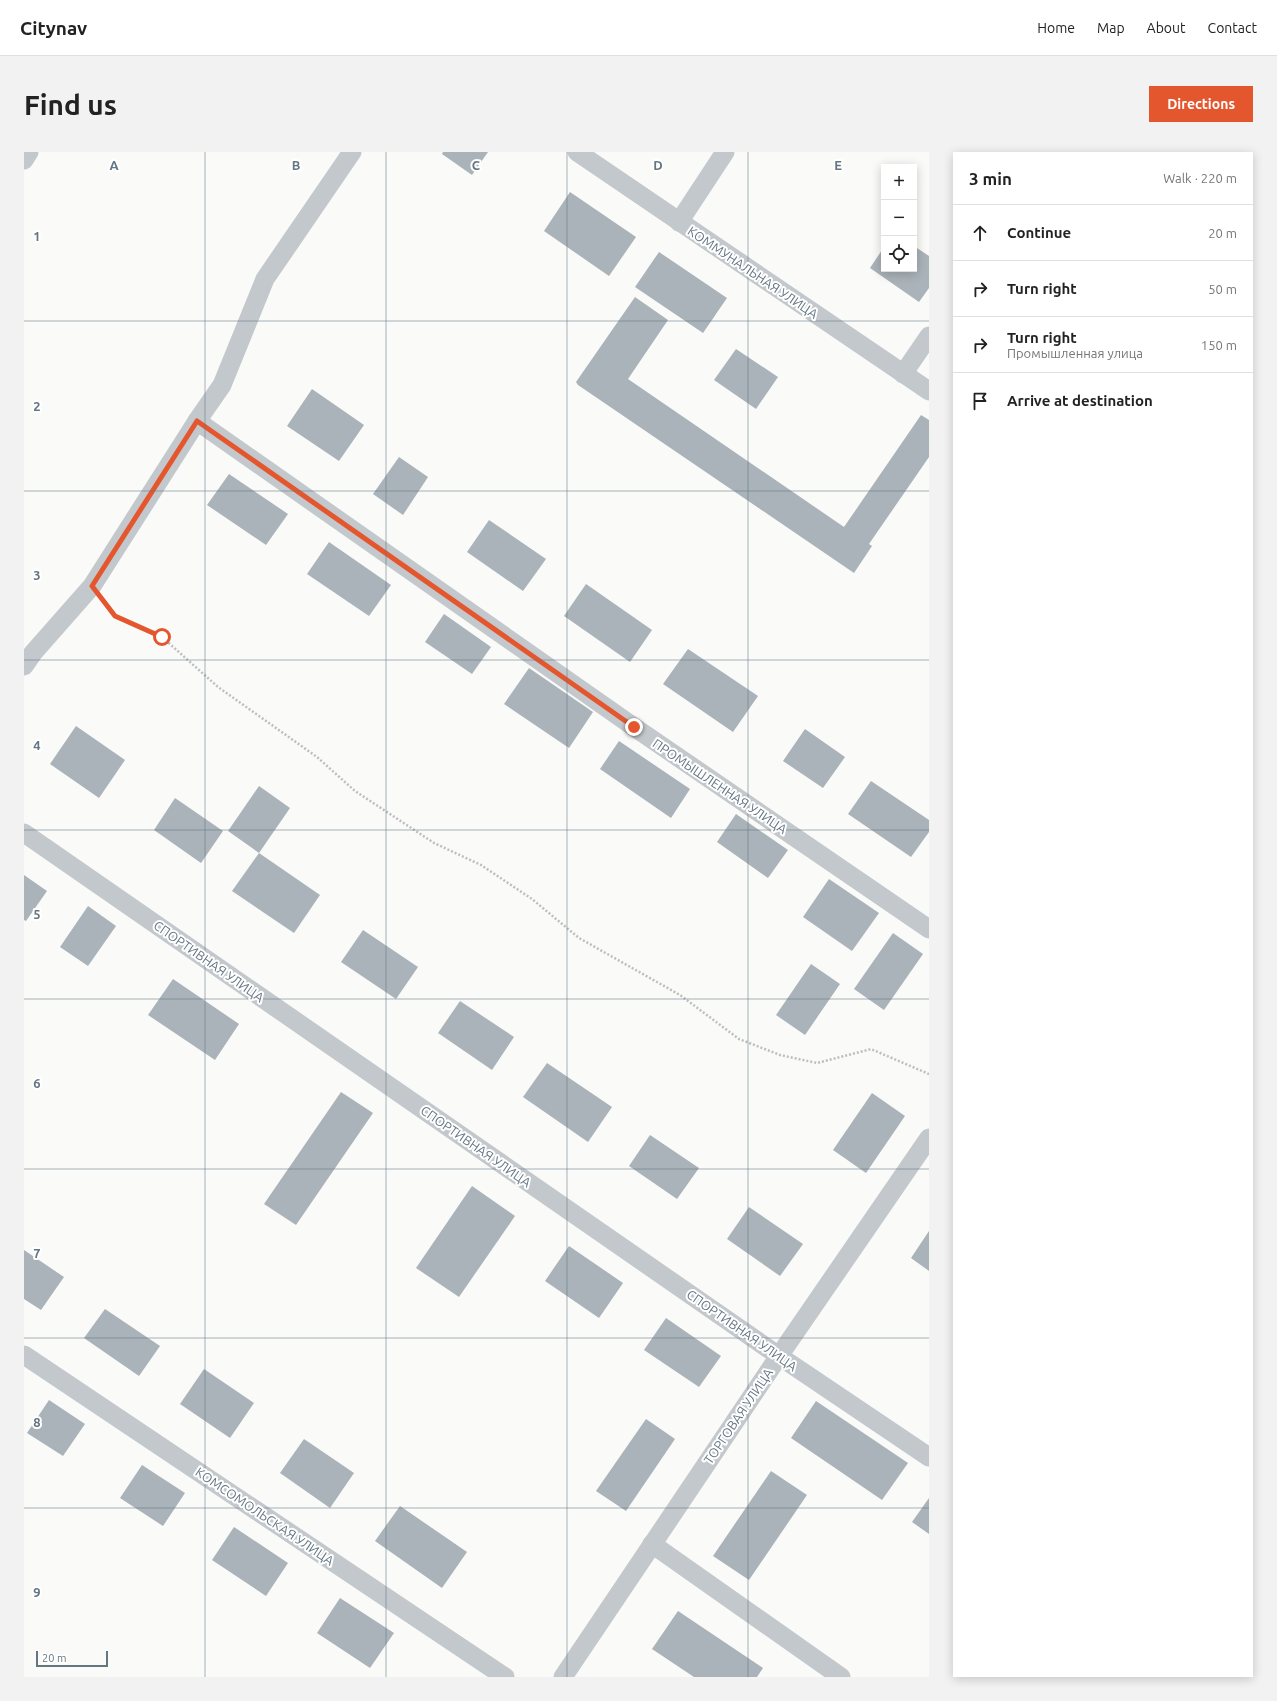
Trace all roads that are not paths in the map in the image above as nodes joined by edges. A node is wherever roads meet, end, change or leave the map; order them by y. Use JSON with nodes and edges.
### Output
{"nodes":[{"id":1,"x":29,"y":152,"type":"edge"},
{"id":2,"x":352,"y":152,"type":"edge"},
{"id":3,"x":577,"y":152,"type":"edge"},
{"id":4,"x":726,"y":152,"type":"edge"},
{"id":5,"x":24,"y":160,"type":"edge"},
{"id":6,"x":679,"y":222,"type":"junction"},
{"id":7,"x":929,"y":336,"type":"edge"},
{"id":8,"x":903,"y":374,"type":"junction"},
{"id":9,"x":929,"y":392,"type":"edge"},
{"id":10,"x":197,"y":421,"type":"junction"},
{"id":11,"x":24,"y":666,"type":"edge"},
{"id":12,"x":24,"y":833,"type":"edge"},
{"id":13,"x":929,"y":929,"type":"edge"},
{"id":14,"x":929,"y":1138,"type":"edge"},
{"id":15,"x":24,"y":1355,"type":"edge"},
{"id":16,"x":779,"y":1356,"type":"junction"},
{"id":17,"x":929,"y":1457,"type":"edge"},
{"id":18,"x":652,"y":1544,"type":"junction"},
{"id":19,"x":505,"y":1677,"type":"edge"},
{"id":20,"x":563,"y":1677,"type":"edge"},
{"id":21,"x":841,"y":1677,"type":"edge"}],
"edges":[{"from":1,"to":5,"type":"street"},
{"from":2,"to":10,"type":"street"},
{"from":3,"to":6,"type":"street","name":"КОММУНАЛЬНАЯ УЛИЦА"},
{"from":4,"to":6,"type":"street"},
{"from":6,"to":8,"type":"street","name":"КОММУНАЛЬНАЯ УЛИЦА"},
{"from":7,"to":8,"type":"street"},
{"from":8,"to":9,"type":"street","name":"КОММУНАЛЬНАЯ УЛИЦА"},
{"from":10,"to":11,"type":"street"},
{"from":10,"to":13,"type":"street","name":"ПРОМЫШЛЕННАЯ УЛИЦА"},
{"from":12,"to":16,"type":"street","name":"СПОРТИВНАЯ УЛИЦА"},
{"from":14,"to":16,"type":"street","name":"ТОРГОВАЯ УЛИЦА"},
{"from":15,"to":19,"type":"street","name":"КОМСОМОЛЬСКАЯ УЛИЦА"},
{"from":16,"to":17,"type":"street","name":"СПОРТИВНАЯ УЛИЦА"},
{"from":16,"to":18,"type":"street","name":"ТОРГОВАЯ УЛИЦА"},
{"from":18,"to":20,"type":"street","name":"ТОРГОВАЯ УЛИЦА"},
{"from":18,"to":21,"type":"street"}]}
